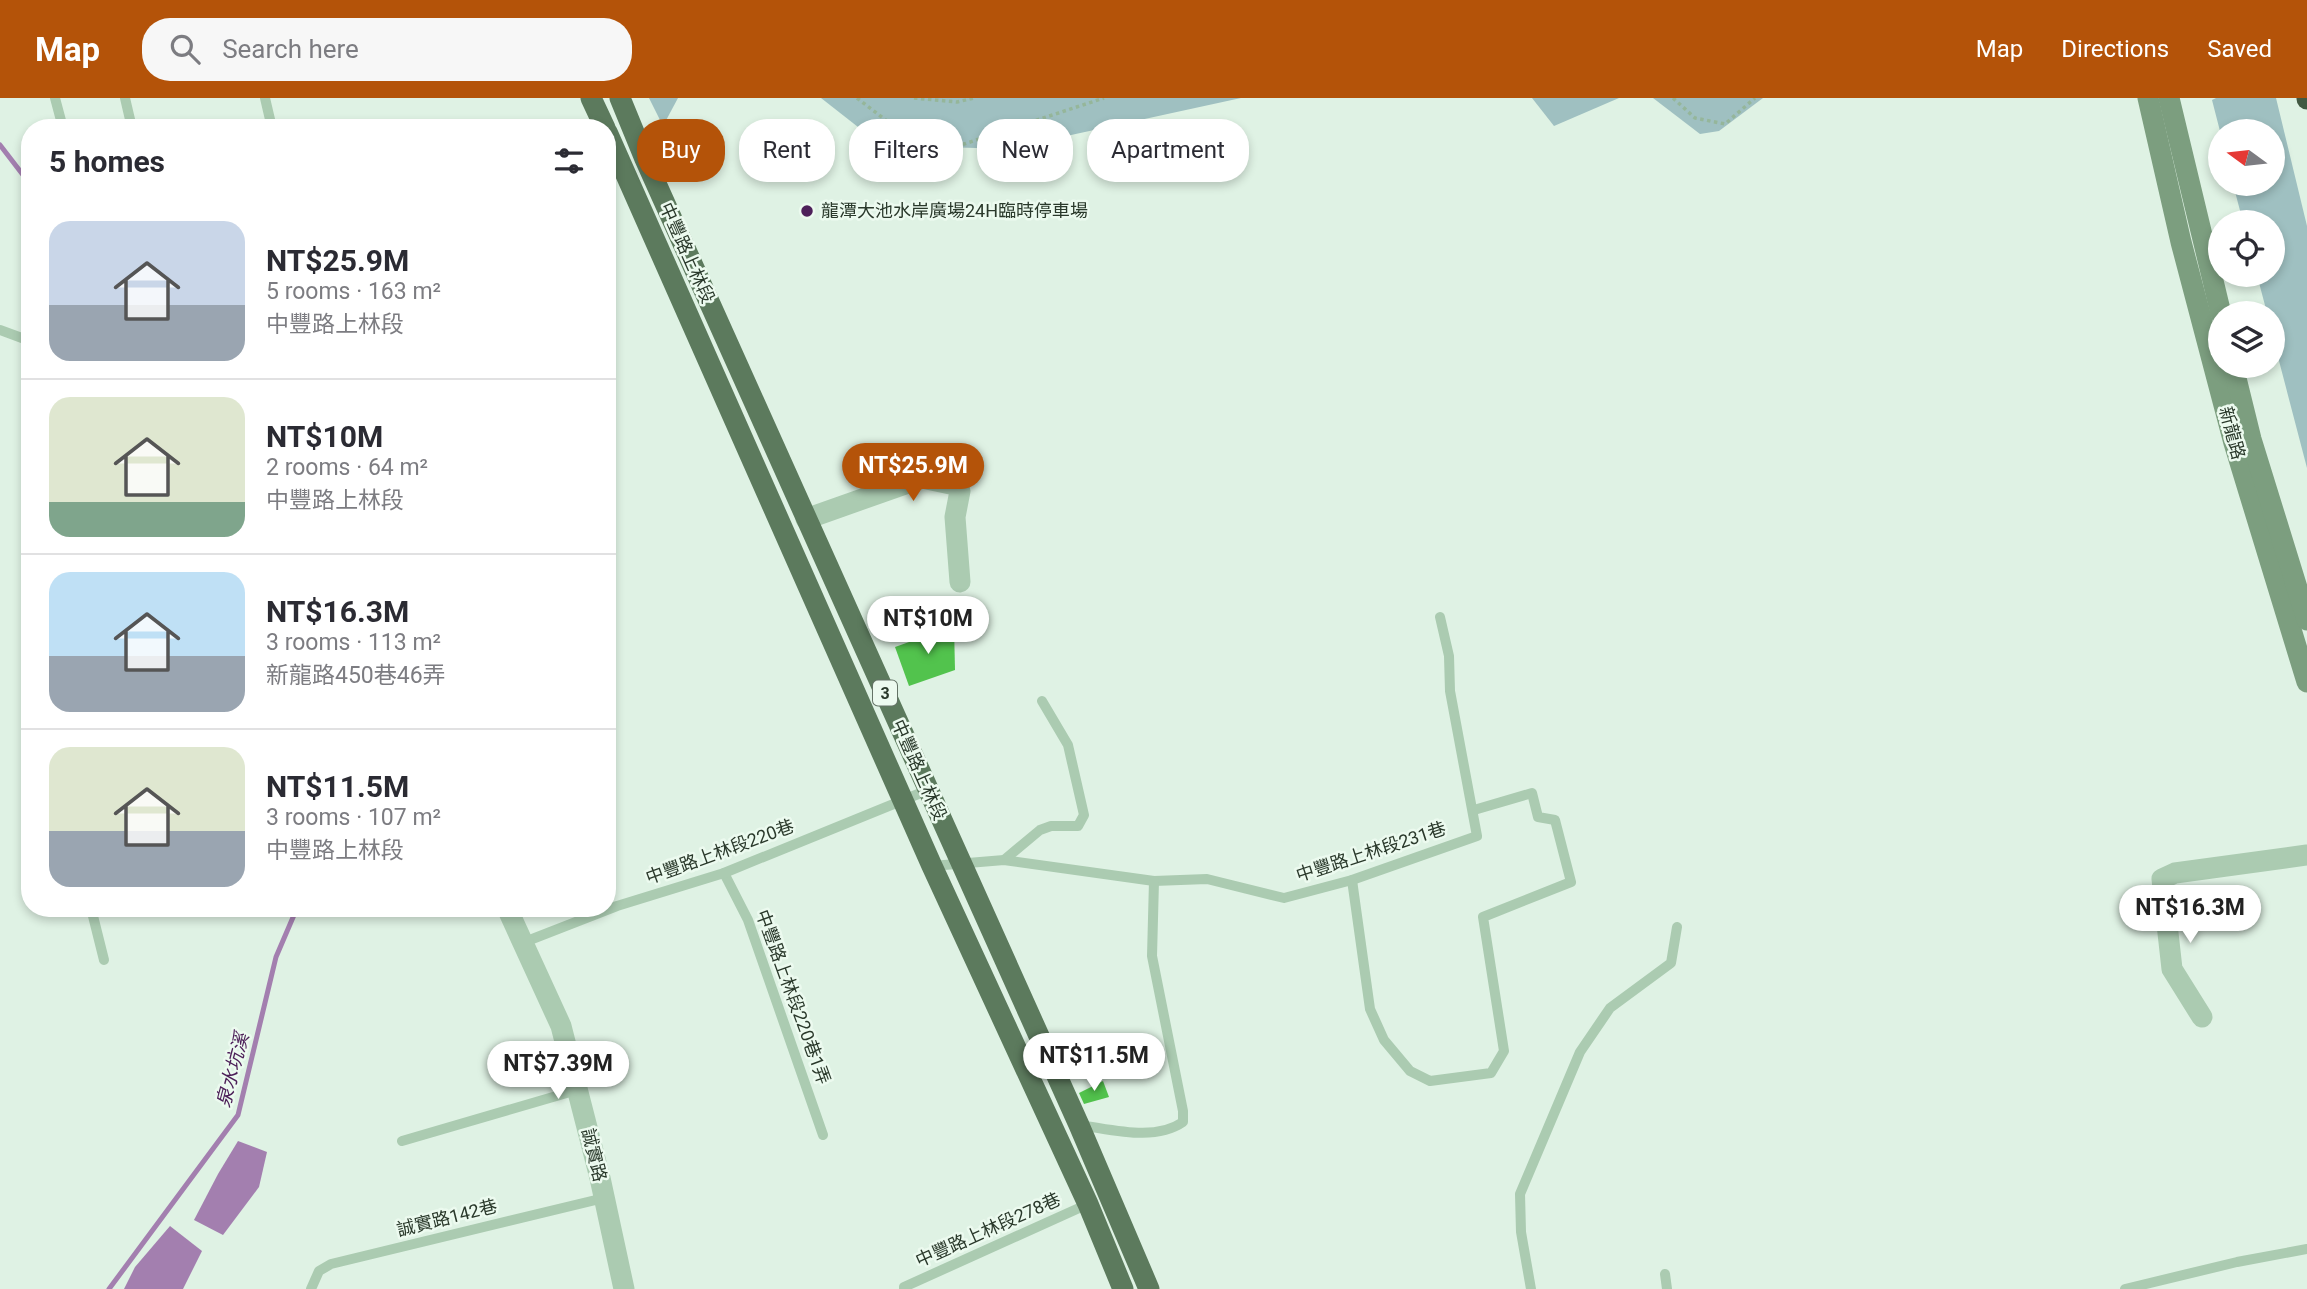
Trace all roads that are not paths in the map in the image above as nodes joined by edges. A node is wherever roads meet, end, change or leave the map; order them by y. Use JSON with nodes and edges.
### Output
{"nodes":[{"id":1,"x":55,"y":98,"type":"edge"},
{"id":2,"x":125,"y":98,"type":"edge"},
{"id":3,"x":265,"y":98,"type":"edge"},
{"id":4,"x":591,"y":98,"type":"edge"},
{"id":5,"x":620,"y":98,"type":"edge"},
{"id":6,"x":2148,"y":98,"type":"edge"},
{"id":7,"x":2169,"y":98,"type":"edge"},
{"id":8,"x":60,"y":119,"type":"edge"},
{"id":9,"x":130,"y":119,"type":"edge"},
{"id":10,"x":270,"y":119,"type":"edge"},
{"id":11,"x":601,"y":119,"type":"edge"},
{"id":12,"x":637,"y":139,"type":"edge"},
{"id":13,"x":637,"y":160,"type":"edge"},
{"id":14,"x":616,"y":164,"type":"edge"},
{"id":15,"x":616,"y":166,"type":"edge"},
{"id":16,"x":655,"y":182,"type":"edge"},
{"id":17,"x":2218,"y":301,"type":"edge"},
{"id":18,"x":0,"y":330,"type":"edge"},
{"id":19,"x":21,"y":338,"type":"edge"},
{"id":20,"x":2236,"y":378,"type":"edge"},
{"id":21,"x":806,"y":519,"type":"junction"},
{"id":22,"x":960,"y":582,"type":"dead end"},
{"id":23,"x":1440,"y":617,"type":"dead end"},
{"id":24,"x":2307,"y":620,"type":"edge"},
{"id":25,"x":2307,"y":682,"type":"edge"},
{"id":26,"x":1042,"y":701,"type":"dead end"},
{"id":27,"x":929,"y":790,"type":"junction"},
{"id":28,"x":904,"y":801,"type":"junction"},
{"id":29,"x":1474,"y":810,"type":"junction"},
{"id":30,"x":2307,"y":855,"type":"edge"},
{"id":31,"x":1004,"y":860,"type":"junction"},
{"id":32,"x":960,"y":862,"type":"junction"},
{"id":33,"x":932,"y":866,"type":"junction"},
{"id":34,"x":724,"y":873,"type":"junction"},
{"id":35,"x":1352,"y":880,"type":"junction"},
{"id":36,"x":1154,"y":881,"type":"junction"},
{"id":37,"x":616,"y":906,"type":"edge"},
{"id":38,"x":93,"y":917,"type":"edge"},
{"id":39,"x":511,"y":917,"type":"edge"},
{"id":40,"x":589,"y":917,"type":"edge"},
{"id":41,"x":1677,"y":927,"type":"dead end"},
{"id":42,"x":522,"y":943,"type":"junction"},
{"id":43,"x":104,"y":960,"type":"dead end"},
{"id":44,"x":2202,"y":1017,"type":"dead end"},
{"id":45,"x":578,"y":1090,"type":"junction"},
{"id":46,"x":1079,"y":1125,"type":"junction"},
{"id":47,"x":823,"y":1135,"type":"dead end"},
{"id":48,"x":402,"y":1141,"type":"dead end"},
{"id":49,"x":604,"y":1198,"type":"junction"},
{"id":50,"x":1088,"y":1204,"type":"junction"},
{"id":51,"x":2307,"y":1249,"type":"edge"},
{"id":52,"x":1665,"y":1274,"type":"dead end"},
{"id":53,"x":311,"y":1289,"type":"edge"},
{"id":54,"x":624,"y":1289,"type":"edge"},
{"id":55,"x":904,"y":1289,"type":"edge"},
{"id":56,"x":1123,"y":1289,"type":"edge"},
{"id":57,"x":1149,"y":1289,"type":"edge"},
{"id":58,"x":1531,"y":1289,"type":"edge"},
{"id":59,"x":1667,"y":1289,"type":"edge"},
{"id":60,"x":2125,"y":1289,"type":"edge"}],
"edges":[{"from":1,"to":8,"type":"lane"},
{"from":2,"to":9,"type":"lane"},
{"from":3,"to":10,"type":"lane"},
{"from":4,"to":11,"type":"main road","name":"中豐路上林段","number":"3"},
{"from":5,"to":12,"type":"main road","name":"中豐路上林段","number":"3"},
{"from":6,"to":25,"type":"street","name":"新龍路"},
{"from":7,"to":17,"type":"street"},
{"from":13,"to":14,"type":"lane"},
{"from":15,"to":28,"type":"main road","name":"中豐路上林段","number":"3"},
{"from":16,"to":21,"type":"main road","name":"中豐路上林段","number":"3"},
{"from":18,"to":19,"type":"lane"},
{"from":20,"to":24,"type":"street","name":"新龍路"},
{"from":21,"to":22,"type":"street"},
{"from":21,"to":27,"type":"main road","name":"中豐路上林段","number":"3"},
{"from":23,"to":29,"type":"lane","name":"中豐路上林段231巷"},
{"from":26,"to":31,"type":"lane"},
{"from":27,"to":28,"type":"lane","name":"中豐路上林段220巷"},
{"from":27,"to":32,"type":"main road","name":"中豐路上林段","number":"3"},
{"from":28,"to":33,"type":"main road","name":"中豐路上林段","number":"3"},
{"from":28,"to":34,"type":"lane","name":"中豐路上林段220巷"},
{"from":29,"to":35,"type":"lane","name":"中豐路上林段231巷"},
{"from":29,"to":35,"type":"lane"},
{"from":30,"to":44,"type":"street"},
{"from":31,"to":32,"type":"lane","name":"中豐路上林段231巷"},
{"from":31,"to":36,"type":"lane","name":"中豐路上林段231巷"},
{"from":32,"to":33,"type":"lane","name":"中豐路上林段231巷"},
{"from":32,"to":46,"type":"main road","name":"中豐路上林段","number":"3"},
{"from":33,"to":50,"type":"main road","name":"中豐路上林段","number":"3"},
{"from":34,"to":37,"type":"lane","name":"中豐路上林段220巷"},
{"from":34,"to":47,"type":"lane","name":"中豐路上林段220巷1弄"},
{"from":35,"to":36,"type":"lane","name":"中豐路上林段231巷"},
{"from":36,"to":46,"type":"lane"},
{"from":38,"to":43,"type":"lane"},
{"from":39,"to":42,"type":"street","name":"誠實路"},
{"from":40,"to":42,"type":"lane","name":"中豐路上林段220巷"},
{"from":41,"to":58,"type":"lane"},
{"from":42,"to":45,"type":"street","name":"誠實路"},
{"from":45,"to":48,"type":"lane"},
{"from":45,"to":49,"type":"street","name":"誠實路"},
{"from":46,"to":57,"type":"main road","name":"中豐路上林段","number":"3"},
{"from":49,"to":53,"type":"lane","name":"誠實路142巷"},
{"from":49,"to":54,"type":"street","name":"誠實路"},
{"from":50,"to":55,"type":"lane","name":"中豐路上林段278巷"},
{"from":50,"to":56,"type":"main road","name":"中豐路上林段","number":"3"},
{"from":51,"to":60,"type":"lane"},
{"from":52,"to":59,"type":"lane"}]}
